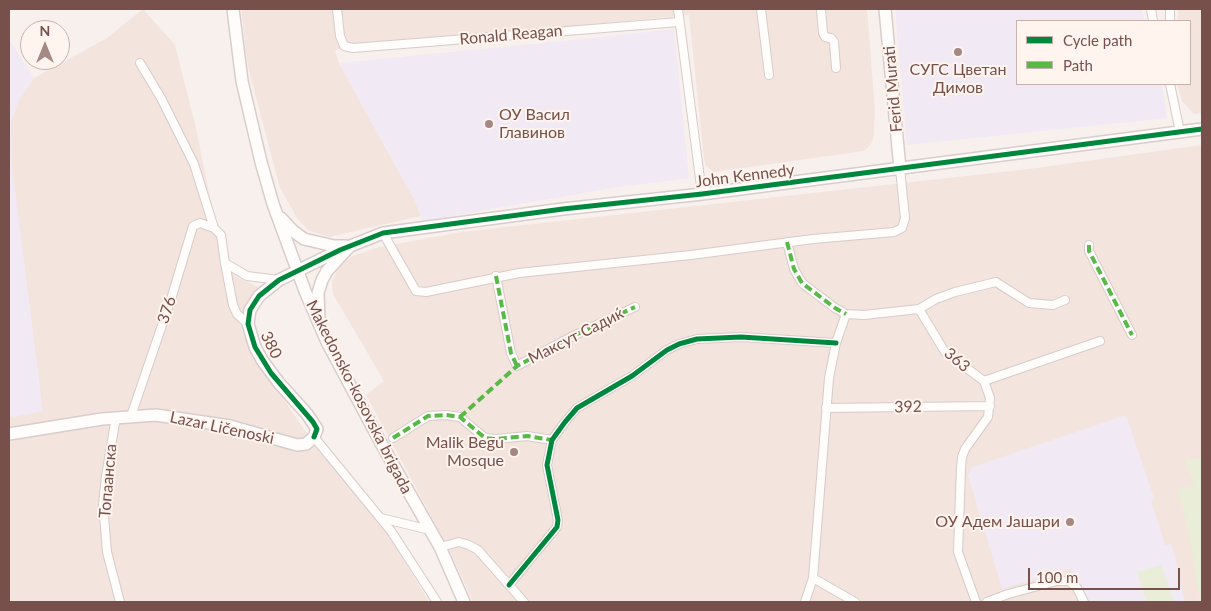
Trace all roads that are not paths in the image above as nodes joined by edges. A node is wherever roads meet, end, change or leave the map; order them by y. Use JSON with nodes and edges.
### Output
{"nodes":[{"id":1,"x":233,"y":9,"type":"edge"},
{"id":2,"x":337,"y":9,"type":"edge"},
{"id":3,"x":678,"y":9,"type":"edge"},
{"id":4,"x":761,"y":9,"type":"edge"},
{"id":5,"x":821,"y":9,"type":"edge"},
{"id":6,"x":885,"y":9,"type":"edge"},
{"id":7,"x":679,"y":22,"type":"junction"},
{"id":8,"x":140,"y":63,"type":"dead end"},
{"id":9,"x":836,"y":68,"type":"dead end"},
{"id":10,"x":769,"y":75,"type":"dead end"},
{"id":11,"x":1170,"y":85,"type":"edge"},
{"id":12,"x":1202,"y":129,"type":"edge"},
{"id":13,"x":1180,"y":132,"type":"junction"},
{"id":14,"x":900,"y":168,"type":"junction"},
{"id":15,"x":702,"y":194,"type":"junction"},
{"id":16,"x":276,"y":212,"type":"junction"},
{"id":17,"x":214,"y":228,"type":"junction"},
{"id":18,"x":383,"y":233,"type":"junction"},
{"id":19,"x":787,"y":242,"type":"junction"},
{"id":20,"x":351,"y":246,"type":"junction"},
{"id":21,"x":1089,"y":246,"type":"dead end"},
{"id":22,"x":224,"y":263,"type":"junction"},
{"id":23,"x":297,"y":270,"type":"junction"},
{"id":24,"x":496,"y":276,"type":"junction"},
{"id":25,"x":279,"y":280,"type":"junction"},
{"id":26,"x":1065,"y":300,"type":"dead end"},
{"id":27,"x":635,"y":306,"type":"dead end"},
{"id":28,"x":919,"y":309,"type":"junction"},
{"id":29,"x":846,"y":314,"type":"junction"},
{"id":30,"x":248,"y":324,"type":"junction"},
{"id":31,"x":321,"y":329,"type":"junction"},
{"id":32,"x":1132,"y":335,"type":"dead end"},
{"id":33,"x":1100,"y":341,"type":"dead end"},
{"id":34,"x":836,"y":343,"type":"junction"},
{"id":35,"x":984,"y":381,"type":"junction"},
{"id":36,"x":990,"y":406,"type":"junction"},
{"id":37,"x":826,"y":408,"type":"junction"},
{"id":38,"x":131,"y":416,"type":"junction"},
{"id":39,"x":116,"y":417,"type":"junction"},
{"id":40,"x":9,"y":434,"type":"edge"},
{"id":41,"x":314,"y":437,"type":"junction"},
{"id":42,"x":392,"y":438,"type":"dead end"},
{"id":43,"x":552,"y":440,"type":"junction"},
{"id":44,"x":381,"y":518,"type":"junction"},
{"id":45,"x":430,"y":530,"type":"junction"},
{"id":46,"x":440,"y":547,"type":"junction"},
{"id":47,"x":813,"y":578,"type":"junction"},
{"id":48,"x":509,"y":585,"type":"junction"},
{"id":49,"x":120,"y":602,"type":"edge"},
{"id":50,"x":437,"y":602,"type":"edge"},
{"id":51,"x":464,"y":602,"type":"edge"},
{"id":52,"x":524,"y":602,"type":"edge"},
{"id":53,"x":805,"y":602,"type":"edge"},
{"id":54,"x":855,"y":602,"type":"edge"},
{"id":55,"x":976,"y":602,"type":"edge"},
{"id":56,"x":987,"y":602,"type":"edge"},
{"id":57,"x":1084,"y":602,"type":"edge"}],
"edges":[{"from":1,"to":16,"type":"street","name":"Makedonsko-kosovska brigada"},
{"from":2,"to":7,"type":"street","name":"Ronald Reagan"},
{"from":3,"to":7,"type":"street"},
{"from":4,"to":10,"type":"street"},
{"from":5,"to":9,"type":"street"},
{"from":6,"to":14,"type":"street","name":"Ferid Murati"},
{"from":7,"to":15,"type":"street"},
{"from":8,"to":17,"type":"street"},
{"from":11,"to":13,"type":"street"},
{"from":12,"to":13,"type":"street","name":"John Kennedy"},
{"from":13,"to":14,"type":"street","name":"John Kennedy"},
{"from":14,"to":15,"type":"street","name":"John Kennedy"},
{"from":14,"to":19,"type":"street"},
{"from":15,"to":18,"type":"street","name":"John Kennedy"},
{"from":16,"to":20,"type":"street"},
{"from":16,"to":23,"type":"street","name":"Makedonsko-kosovska brigada"},
{"from":17,"to":22,"type":"street"},
{"from":17,"to":38,"type":"street","name":"376"},
{"from":18,"to":20,"type":"street","name":"John Kennedy"},
{"from":18,"to":24,"type":"street"},
{"from":19,"to":24,"type":"street"},
{"from":19,"to":29,"type":"street"},
{"from":20,"to":23,"type":"street","name":"John Kennedy"},
{"from":20,"to":31,"type":"street"},
{"from":21,"to":32,"type":"street"},
{"from":22,"to":25,"type":"street"},
{"from":22,"to":30,"type":"street"},
{"from":23,"to":25,"type":"street","name":"380"},
{"from":23,"to":31,"type":"street","name":"Makedonsko-kosovska brigada"},
{"from":24,"to":27,"type":"street","name":"Максут Садиќ"},
{"from":25,"to":30,"type":"street","name":"380"},
{"from":26,"to":28,"type":"street"},
{"from":28,"to":29,"type":"street"},
{"from":28,"to":35,"type":"street","name":"363"},
{"from":29,"to":34,"type":"street"},
{"from":30,"to":41,"type":"street","name":"380"},
{"from":31,"to":45,"type":"street","name":"Makedonsko-kosovska brigada"},
{"from":33,"to":35,"type":"street"},
{"from":34,"to":37,"type":"street"},
{"from":34,"to":43,"type":"street"},
{"from":35,"to":36,"type":"street"},
{"from":36,"to":37,"type":"street","name":"392"},
{"from":36,"to":55,"type":"street"},
{"from":37,"to":47,"type":"street"},
{"from":38,"to":39,"type":"street","name":"Lazar Ličenoski"},
{"from":38,"to":41,"type":"street","name":"Lazar Ličenoski"},
{"from":39,"to":40,"type":"street","name":"Lazar Ličenoski"},
{"from":39,"to":49,"type":"street","name":"Топаанска"},
{"from":41,"to":44,"type":"street","name":"380"},
{"from":42,"to":43,"type":"street"},
{"from":43,"to":48,"type":"street"},
{"from":44,"to":45,"type":"street"},
{"from":44,"to":50,"type":"street","name":"380"},
{"from":45,"to":46,"type":"street","name":"Makedonsko-kosovska brigada"},
{"from":46,"to":48,"type":"street"},
{"from":46,"to":51,"type":"street","name":"Makedonsko-kosovska brigada"},
{"from":47,"to":53,"type":"street"},
{"from":47,"to":54,"type":"street"},
{"from":48,"to":52,"type":"street"},
{"from":56,"to":57,"type":"street"}]}
